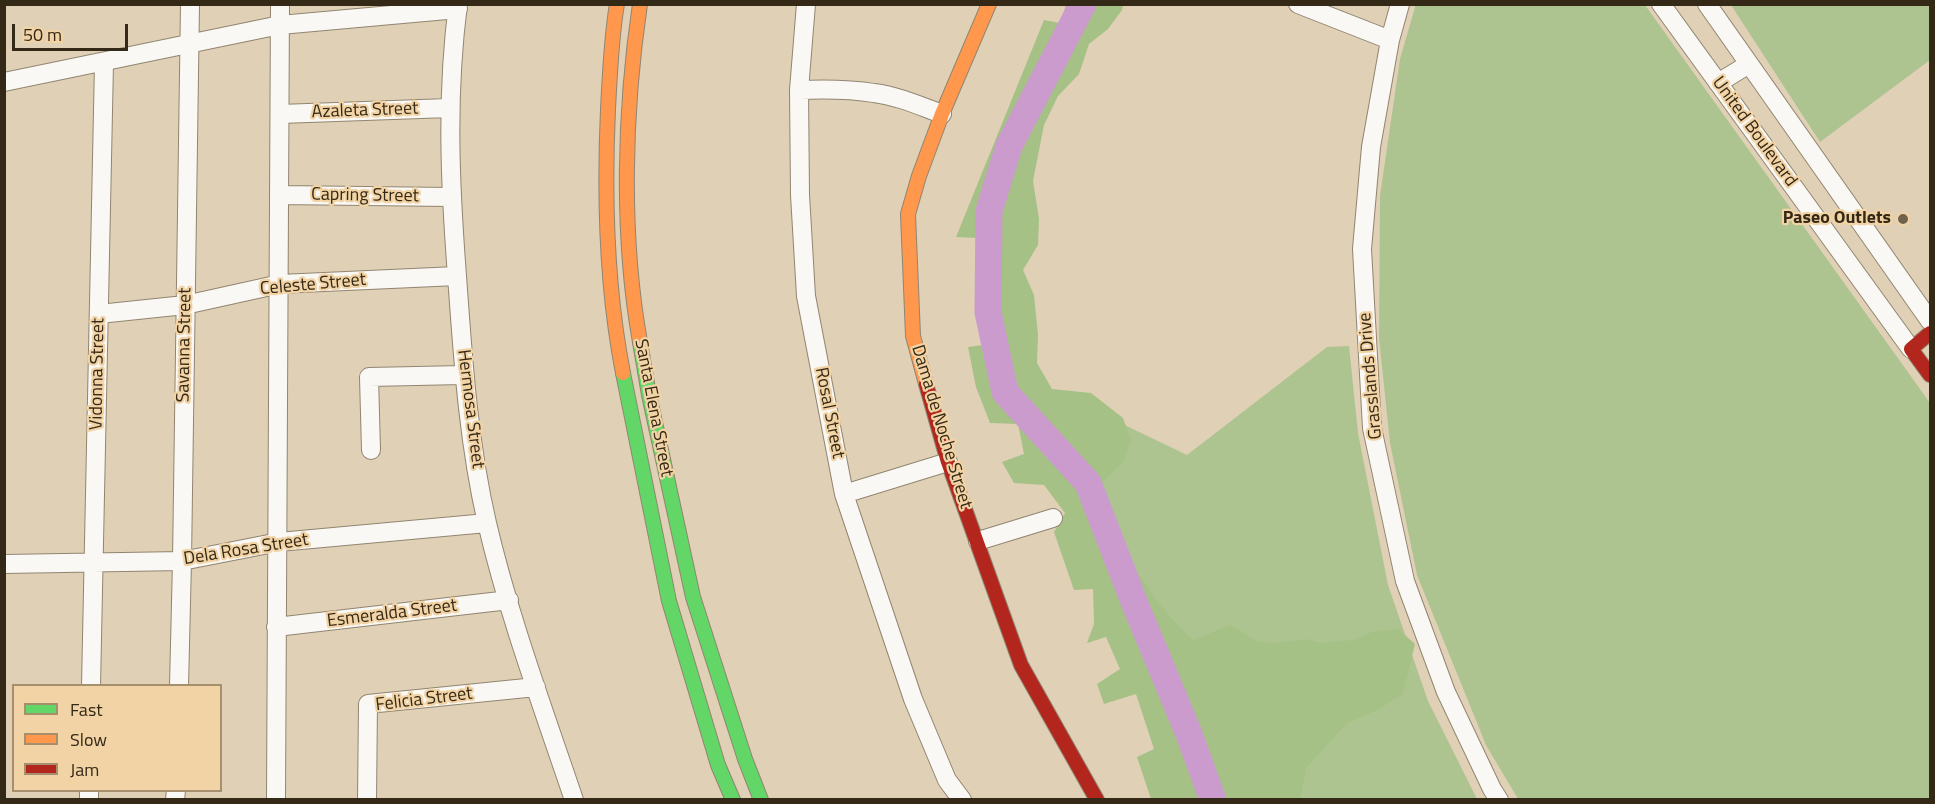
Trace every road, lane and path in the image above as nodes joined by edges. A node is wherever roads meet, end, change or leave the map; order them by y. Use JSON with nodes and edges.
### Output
{"nodes":[{"id":1,"x":190,"y":4,"type":"edge"},
{"id":2,"x":280,"y":4,"type":"edge"},
{"id":3,"x":617,"y":4,"type":"edge"},
{"id":4,"x":640,"y":4,"type":"edge"},
{"id":5,"x":806,"y":4,"type":"edge"},
{"id":6,"x":989,"y":4,"type":"edge"},
{"id":7,"x":1298,"y":4,"type":"edge"},
{"id":8,"x":1400,"y":4,"type":"edge"},
{"id":9,"x":1661,"y":4,"type":"edge"},
{"id":10,"x":1707,"y":4,"type":"edge"},
{"id":11,"x":458,"y":7,"type":"edge"},
{"id":12,"x":280,"y":25,"type":"junction"},
{"id":13,"x":1390,"y":40,"type":"junction"},
{"id":14,"x":191,"y":45,"type":"junction"},
{"id":15,"x":104,"y":63,"type":"junction"},
{"id":16,"x":1749,"y":64,"type":"junction"},
{"id":17,"x":4,"y":82,"type":"edge"},
{"id":18,"x":1718,"y":83,"type":"junction"},
{"id":19,"x":799,"y":90,"type":"junction"},
{"id":20,"x":449,"y":108,"type":"junction"},
{"id":21,"x":280,"y":114,"type":"junction"},
{"id":22,"x":942,"y":114,"type":"junction"},
{"id":23,"x":280,"y":195,"type":"junction"},
{"id":24,"x":451,"y":197,"type":"junction"},
{"id":25,"x":457,"y":276,"type":"junction"},
{"id":26,"x":280,"y":284,"type":"junction"},
{"id":27,"x":185,"y":305,"type":"junction"},
{"id":28,"x":99,"y":314,"type":"junction"},
{"id":29,"x":1930,"y":321,"type":"edge"},
{"id":30,"x":1930,"y":333,"type":"edge"},
{"id":31,"x":1911,"y":349,"type":"junction"},
{"id":32,"x":463,"y":375,"type":"junction"},
{"id":33,"x":1930,"y":375,"type":"edge"},
{"id":34,"x":371,"y":450,"type":"dead end"},
{"id":35,"x":948,"y":462,"type":"junction"},
{"id":36,"x":844,"y":494,"type":"junction"},
{"id":37,"x":1053,"y":518,"type":"dead end"},
{"id":38,"x":487,"y":523,"type":"junction"},
{"id":39,"x":978,"y":541,"type":"junction"},
{"id":40,"x":279,"y":542,"type":"junction"},
{"id":41,"x":182,"y":561,"type":"junction"},
{"id":42,"x":94,"y":562,"type":"junction"},
{"id":43,"x":4,"y":564,"type":"edge"},
{"id":44,"x":508,"y":600,"type":"junction"},
{"id":45,"x":276,"y":627,"type":"junction"},
{"id":46,"x":91,"y":684,"type":"edge"},
{"id":47,"x":179,"y":684,"type":"edge"},
{"id":48,"x":536,"y":687,"type":"junction"},
{"id":49,"x":276,"y":800,"type":"edge"},
{"id":50,"x":367,"y":800,"type":"edge"},
{"id":51,"x":574,"y":800,"type":"edge"},
{"id":52,"x":733,"y":800,"type":"edge"},
{"id":53,"x":761,"y":800,"type":"edge"},
{"id":54,"x":962,"y":800,"type":"edge"},
{"id":55,"x":1097,"y":800,"type":"edge"},
{"id":56,"x":1499,"y":800,"type":"edge"}],
"edges":[{"from":1,"to":14,"type":"street","name":"Savanna Street"},
{"from":2,"to":12,"type":"street"},
{"from":3,"to":52,"type":"street","name":"Santa Elena Street"},
{"from":4,"to":53,"type":"street","name":"Santa Elena Street"},
{"from":5,"to":19,"type":"street","name":"Rosal Street"},
{"from":6,"to":22,"type":"street","name":"Dama de Noche Street"},
{"from":7,"to":13,"type":"street"},
{"from":8,"to":13,"type":"street","name":"Grasslands Drive"},
{"from":9,"to":18,"type":"street","name":"United Boulevard"},
{"from":10,"to":16,"type":"street","name":"United Boulevard"},
{"from":11,"to":12,"type":"street"},
{"from":11,"to":20,"type":"street","name":"Hermosa Street"},
{"from":12,"to":14,"type":"street"},
{"from":12,"to":21,"type":"street"},
{"from":13,"to":56,"type":"street","name":"Grasslands Drive"},
{"from":14,"to":15,"type":"street"},
{"from":14,"to":27,"type":"street","name":"Savanna Street"},
{"from":15,"to":17,"type":"street"},
{"from":15,"to":28,"type":"street","name":"Vidonna Street"},
{"from":16,"to":18,"type":"street"},
{"from":16,"to":29,"type":"street","name":"United Boulevard"},
{"from":18,"to":31,"type":"street","name":"United Boulevard"},
{"from":19,"to":22,"type":"street"},
{"from":19,"to":36,"type":"street","name":"Rosal Street"},
{"from":20,"to":21,"type":"street","name":"Azaleta Street"},
{"from":20,"to":24,"type":"street","name":"Hermosa Street"},
{"from":21,"to":23,"type":"street"},
{"from":22,"to":35,"type":"street","name":"Dama de Noche Street"},
{"from":23,"to":24,"type":"street","name":"Capring Street"},
{"from":23,"to":26,"type":"street"},
{"from":24,"to":25,"type":"street","name":"Hermosa Street"},
{"from":25,"to":26,"type":"street","name":"Celeste Street"},
{"from":25,"to":32,"type":"street","name":"Hermosa Street"},
{"from":26,"to":27,"type":"street","name":"Celeste Street"},
{"from":26,"to":40,"type":"street"},
{"from":27,"to":28,"type":"street","name":"Celeste Street"},
{"from":27,"to":41,"type":"street","name":"Savanna Street"},
{"from":28,"to":42,"type":"street","name":"Vidonna Street"},
{"from":30,"to":31,"type":"street"},
{"from":31,"to":33,"type":"street","name":"United Boulevard"},
{"from":32,"to":34,"type":"street"},
{"from":32,"to":38,"type":"street","name":"Hermosa Street"},
{"from":35,"to":36,"type":"street"},
{"from":35,"to":39,"type":"street","name":"Dama de Noche Street"},
{"from":36,"to":54,"type":"street","name":"Rosal Street"},
{"from":37,"to":39,"type":"street"},
{"from":38,"to":40,"type":"street","name":"Dela Rosa Street"},
{"from":38,"to":44,"type":"street","name":"Hermosa Street"},
{"from":39,"to":55,"type":"street","name":"Dama de Noche Street"},
{"from":40,"to":41,"type":"street","name":"Dela Rosa Street"},
{"from":40,"to":45,"type":"street"},
{"from":41,"to":42,"type":"street","name":"Dela Rosa Street"},
{"from":41,"to":47,"type":"street","name":"Savanna Street"},
{"from":42,"to":43,"type":"street","name":"Dela Rosa Street"},
{"from":42,"to":46,"type":"street","name":"Vidonna Street"},
{"from":44,"to":45,"type":"street","name":"Esmeralda Street"},
{"from":44,"to":48,"type":"street","name":"Hermosa Street"},
{"from":45,"to":49,"type":"street"},
{"from":48,"to":50,"type":"street","name":"Felicia Street"},
{"from":48,"to":51,"type":"street","name":"Hermosa Street"}]}
